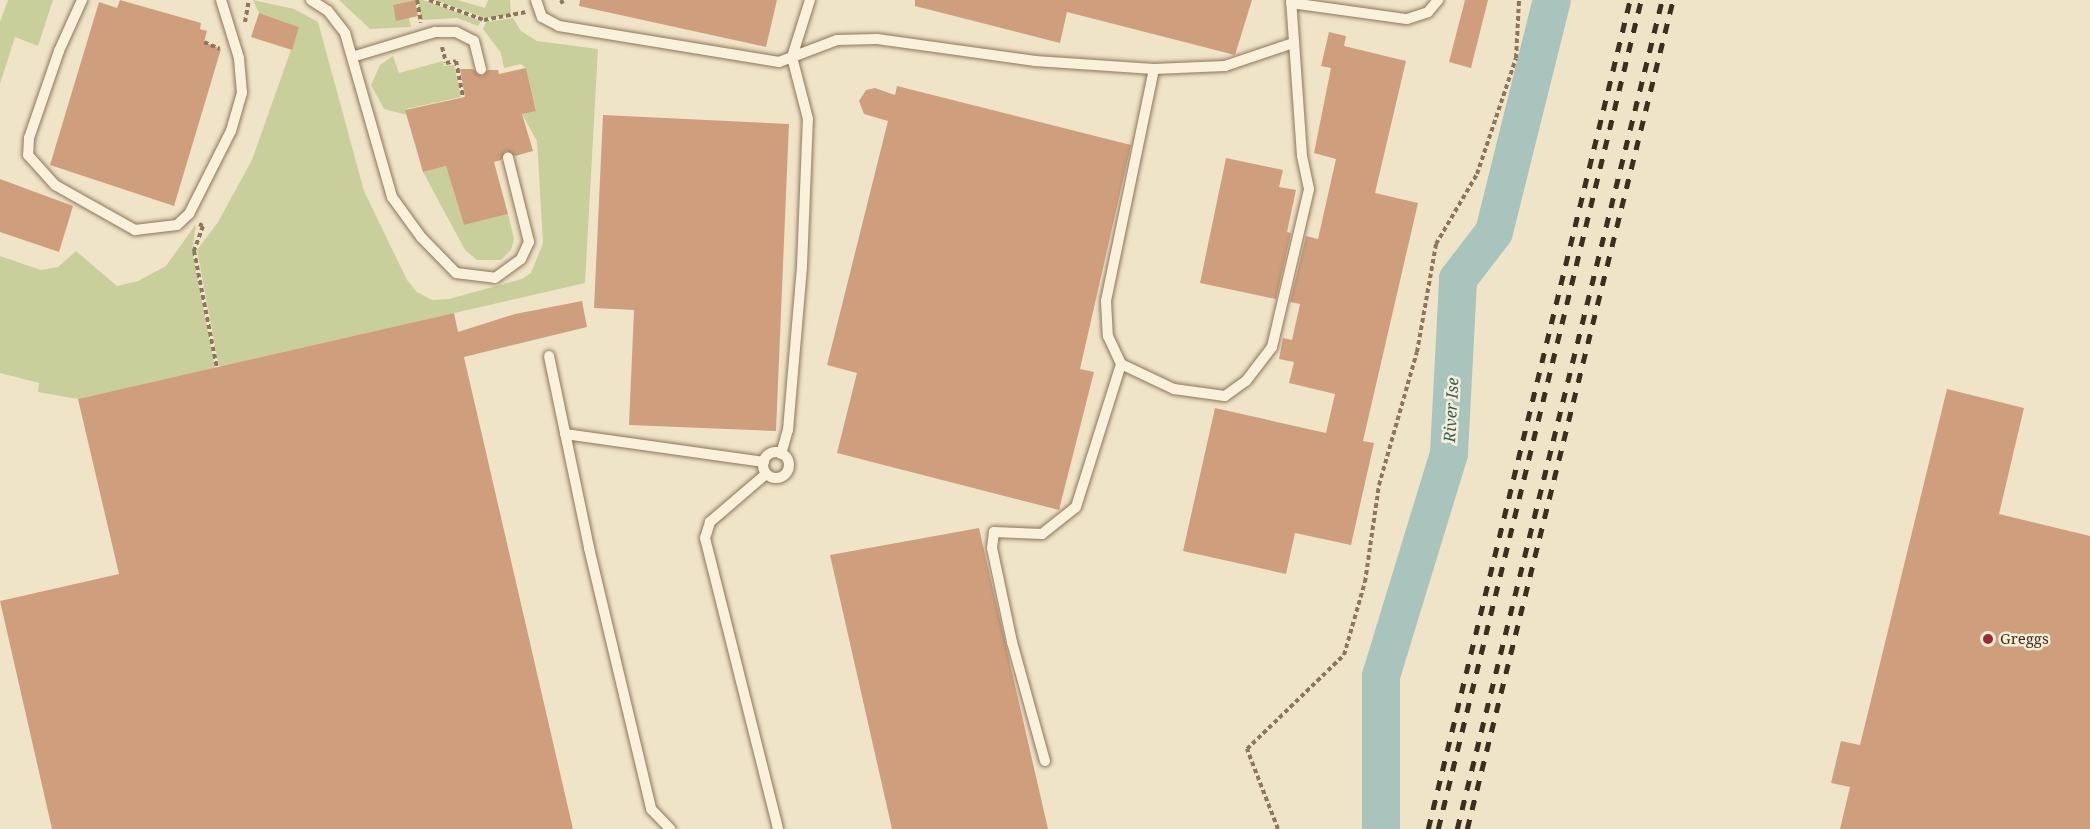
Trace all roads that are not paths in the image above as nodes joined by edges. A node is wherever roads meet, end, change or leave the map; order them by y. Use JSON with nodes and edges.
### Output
{"nodes":[{"id":1,"x":82,"y":0,"type":"edge"},
{"id":2,"x":221,"y":0,"type":"edge"},
{"id":3,"x":311,"y":0,"type":"edge"},
{"id":4,"x":810,"y":0,"type":"edge"},
{"id":5,"x":1438,"y":0,"type":"edge"},
{"id":6,"x":1291,"y":2,"type":"edge"},
{"id":7,"x":537,"y":4,"type":"edge"},
{"id":8,"x":1293,"y":43,"type":"junction"},
{"id":9,"x":352,"y":57,"type":"junction"},
{"id":10,"x":792,"y":57,"type":"junction"},
{"id":11,"x":481,"y":69,"type":"dead end"},
{"id":12,"x":1154,"y":69,"type":"junction"},
{"id":13,"x":507,"y":158,"type":"dead end"},
{"id":14,"x":549,"y":356,"type":"dead end"},
{"id":15,"x":1121,"y":364,"type":"junction"},
{"id":16,"x":565,"y":434,"type":"junction"},
{"id":17,"x":781,"y":454,"type":"junction"},
{"id":18,"x":764,"y":462,"type":"junction"},
{"id":19,"x":766,"y":474,"type":"junction"},
{"id":20,"x":1045,"y":761,"type":"dead end"},
{"id":21,"x":670,"y":829,"type":"edge"},
{"id":22,"x":778,"y":829,"type":"edge"}],
"edges":[{"from":1,"to":2,"type":"lane"},
{"from":3,"to":9,"type":"lane"},
{"from":4,"to":10,"type":"lane"},
{"from":5,"to":6,"type":"lane"},
{"from":6,"to":8,"type":"lane"},
{"from":7,"to":10,"type":"lane"},
{"from":8,"to":12,"type":"lane"},
{"from":8,"to":15,"type":"lane"},
{"from":9,"to":11,"type":"lane"},
{"from":9,"to":13,"type":"lane"},
{"from":10,"to":12,"type":"lane"},
{"from":10,"to":17,"type":"lane"},
{"from":12,"to":15,"type":"lane"},
{"from":14,"to":16,"type":"lane"},
{"from":15,"to":20,"type":"lane"},
{"from":16,"to":18,"type":"lane"},
{"from":16,"to":21,"type":"lane"},
{"from":17,"to":18,"type":"lane"},
{"from":17,"to":19,"type":"lane"},
{"from":18,"to":19,"type":"lane"},
{"from":19,"to":22,"type":"lane"}]}
